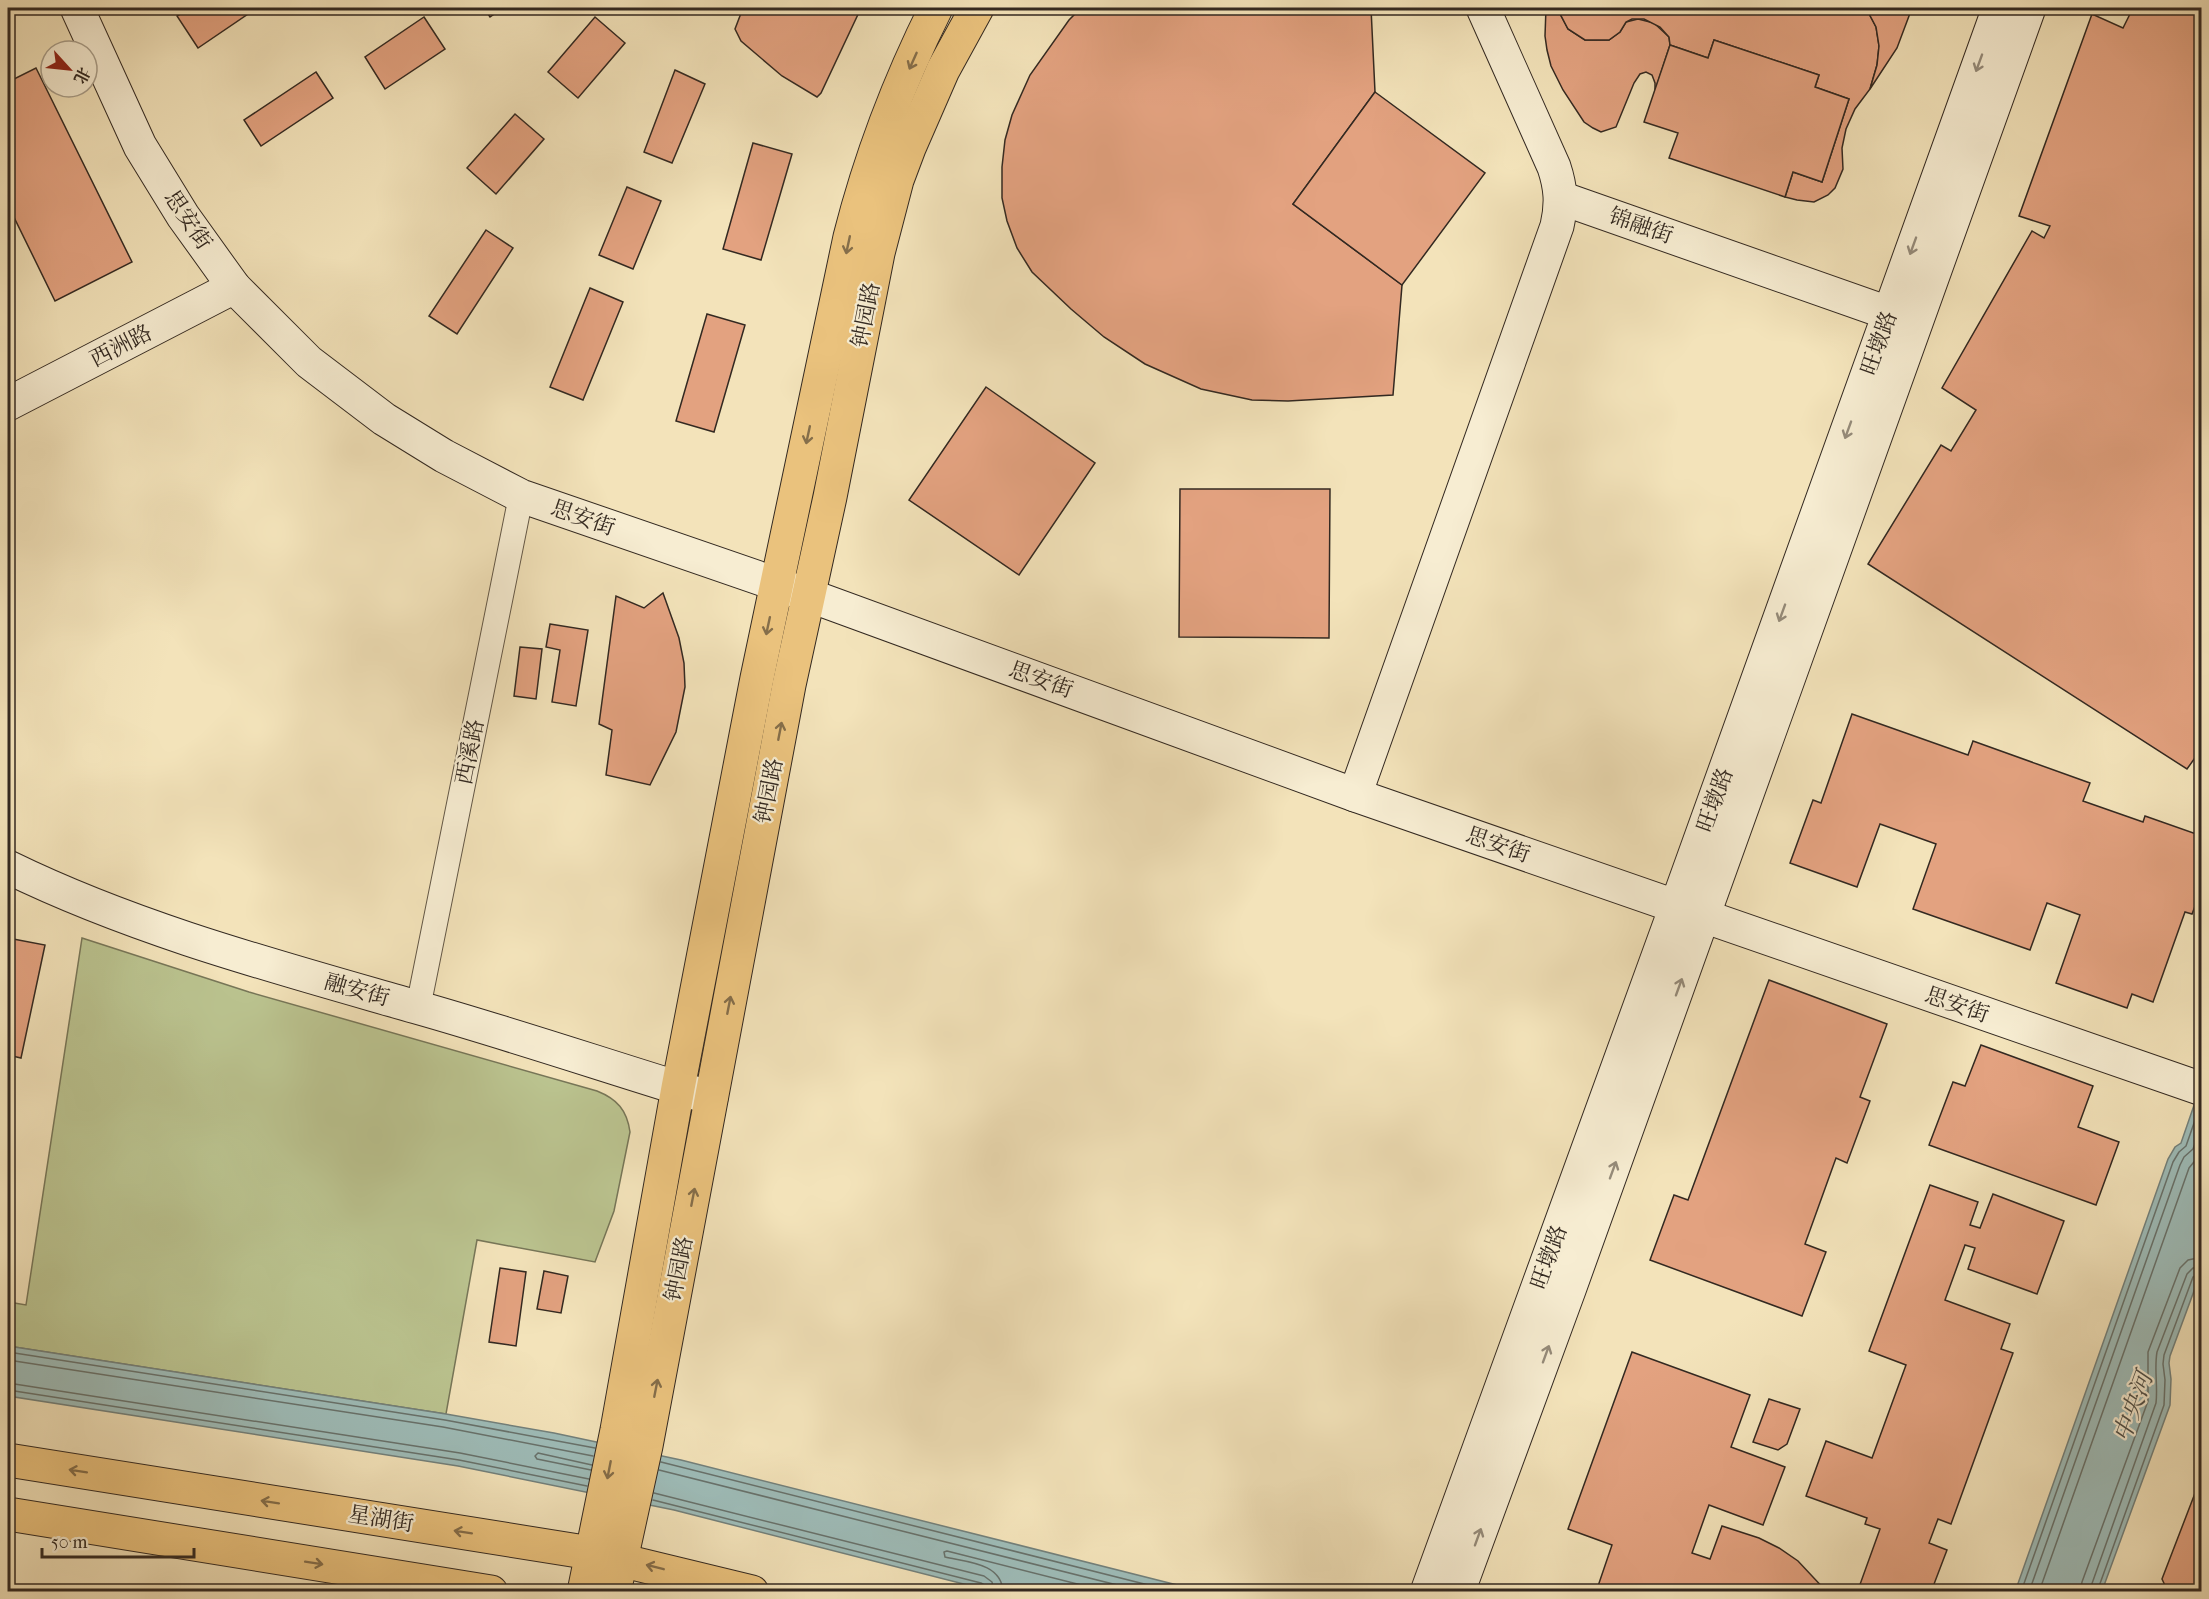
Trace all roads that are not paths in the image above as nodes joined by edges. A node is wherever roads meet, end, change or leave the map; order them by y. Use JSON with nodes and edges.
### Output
{"nodes":[{"id":1,"x":77,"y":8,"type":"edge"},
{"id":2,"x":936,"y":8,"type":"edge"},
{"id":3,"x":977,"y":8,"type":"edge"},
{"id":4,"x":1483,"y":8,"type":"edge"},
{"id":5,"x":1999,"y":8,"type":"edge"},
{"id":6,"x":2029,"y":8,"type":"edge"},
{"id":7,"x":1561,"y":198,"type":"junction"},
{"id":8,"x":234,"y":287,"type":"junction"},
{"id":9,"x":1903,"y":318,"type":"junction"},
{"id":10,"x":8,"y":404,"type":"edge"},
{"id":11,"x":521,"y":496,"type":"junction"},
{"id":12,"x":777,"y":585,"type":"junction"},
{"id":13,"x":808,"y":595,"type":"junction"},
{"id":14,"x":1355,"y":795,"type":"junction"},
{"id":15,"x":8,"y":867,"type":"edge"},
{"id":16,"x":1690,"y":912,"type":"junction"},
{"id":17,"x":418,"y":1008,"type":"junction"},
{"id":18,"x":2197,"y":1087,"type":"edge"},
{"id":19,"x":678,"y":1088,"type":"junction"},
{"id":20,"x":711,"y":1098,"type":"junction"},
{"id":21,"x":8,"y":1460,"type":"edge"},
{"id":22,"x":617,"y":1509,"type":"junction"},
{"id":23,"x":8,"y":1514,"type":"edge"},
{"id":24,"x":606,"y":1556,"type":"junction"},
{"id":25,"x":491,"y":1592,"type":"edge"},
{"id":26,"x":584,"y":1592,"type":"edge"},
{"id":27,"x":614,"y":1592,"type":"edge"},
{"id":28,"x":752,"y":1592,"type":"edge"},
{"id":29,"x":1427,"y":1592,"type":"edge"},
{"id":30,"x":1458,"y":1592,"type":"edge"}],
"edges":[{"from":1,"to":8,"type":"street","name":"思安街"},
{"from":2,"to":12,"type":"main road","name":"钟园路","one_way":true},
{"from":3,"to":13,"type":"main road","name":"钟园路"},
{"from":4,"to":7,"type":"street"},
{"from":5,"to":9,"type":"street","name":"旺墩路","one_way":true},
{"from":6,"to":9,"type":"street","name":"旺墩路"},
{"from":7,"to":9,"type":"street","name":"锦融街"},
{"from":7,"to":14,"type":"street"},
{"from":8,"to":10,"type":"street","name":"西洲路"},
{"from":8,"to":11,"type":"street","name":"思安街"},
{"from":9,"to":16,"type":"street","name":"旺墩路"},
{"from":11,"to":12,"type":"street","name":"思安街"},
{"from":11,"to":17,"type":"street","name":"西溪路"},
{"from":12,"to":13,"type":"street","name":"思安街"},
{"from":12,"to":19,"type":"main road","name":"钟园路","one_way":true},
{"from":13,"to":14,"type":"street","name":"思安街"},
{"from":20,"to":13,"type":"main road","name":"钟园路","one_way":true},
{"from":14,"to":16,"type":"street","name":"思安街"},
{"from":15,"to":17,"type":"street","name":"融安街"},
{"from":16,"to":18,"type":"street","name":"思安街"},
{"from":16,"to":29,"type":"street","name":"旺墩路"},
{"from":30,"to":16,"type":"street","name":"旺墩路","one_way":true},
{"from":17,"to":19,"type":"street","name":"融安街"},
{"from":19,"to":20,"type":"street","name":"融安街"},
{"from":19,"to":22,"type":"main road","name":"钟园路","one_way":true},
{"from":22,"to":20,"type":"main road","name":"钟园路","one_way":true},
{"from":24,"to":21,"type":"main road","name":"星湖街","one_way":true},
{"from":22,"to":24,"type":"main road","name":"钟园路"},
{"from":23,"to":25,"type":"main road","one_way":true},
{"from":24,"to":26,"type":"main road","name":"钟园路"},
{"from":24,"to":27,"type":"main road","name":"钟园路"},
{"from":28,"to":24,"type":"main road","name":"星湖街","one_way":true}]}
